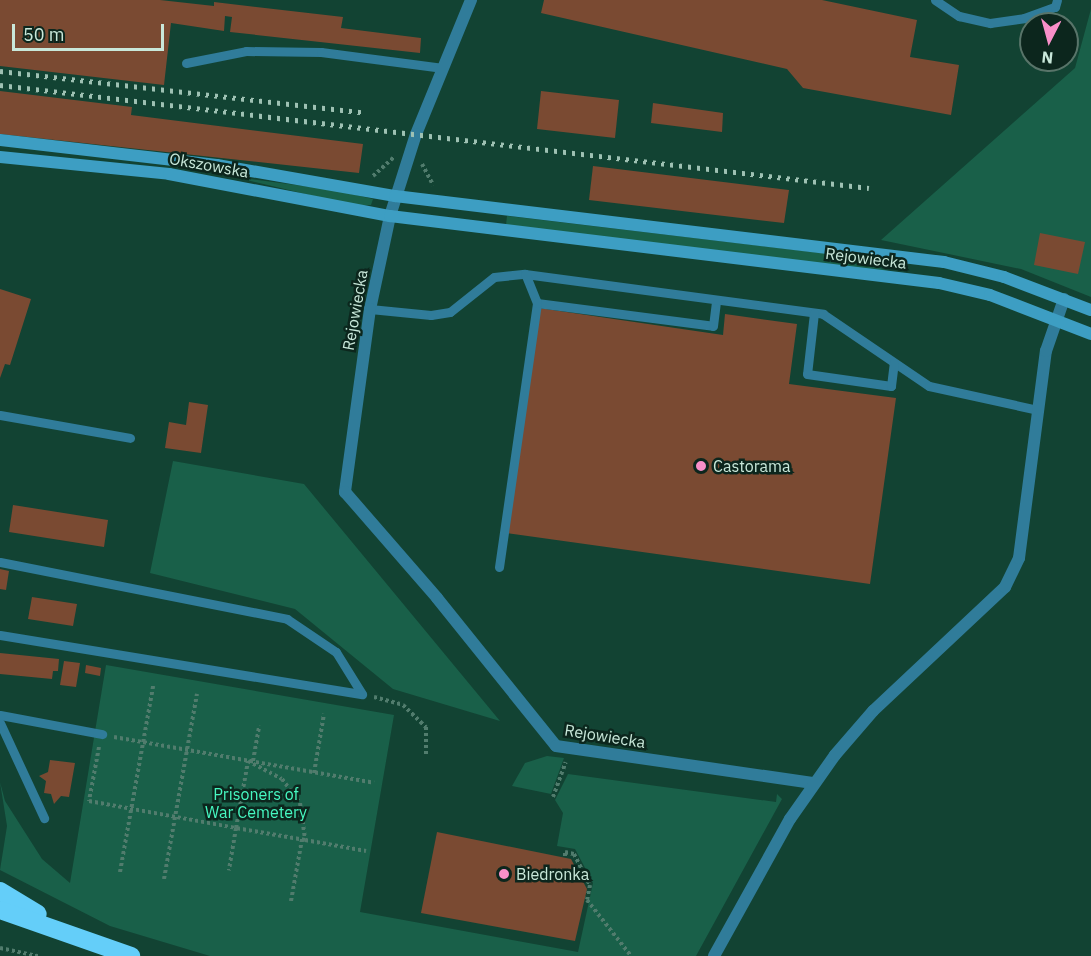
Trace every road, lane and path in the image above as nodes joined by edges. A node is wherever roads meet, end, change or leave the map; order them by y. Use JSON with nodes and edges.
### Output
{"nodes":[{"id":1,"x":471,"y":0,"type":"edge"},
{"id":2,"x":935,"y":0,"type":"edge"},
{"id":3,"x":1057,"y":0,"type":"edge"},
{"id":4,"x":186,"y":63,"type":"dead end"},
{"id":5,"x":443,"y":69,"type":"junction"},
{"id":6,"x":0,"y":140,"type":"edge"},
{"id":7,"x":390,"y":156,"type":"dead end"},
{"id":8,"x":0,"y":157,"type":"edge"},
{"id":9,"x":365,"y":178,"type":"dead end"},
{"id":10,"x":395,"y":196,"type":"junction"},
{"id":11,"x":390,"y":216,"type":"junction"},
{"id":12,"x":525,"y":274,"type":"junction"},
{"id":13,"x":1064,"y":299,"type":"junction"},
{"id":14,"x":716,"y":300,"type":"junction"},
{"id":15,"x":537,"y":303,"type":"junction"},
{"id":16,"x":370,"y":309,"type":"junction"},
{"id":17,"x":1091,"y":310,"type":"edge"},
{"id":18,"x":814,"y":313,"type":"junction"},
{"id":19,"x":1054,"y":319,"type":"junction"},
{"id":20,"x":1091,"y":334,"type":"edge"},
{"id":21,"x":894,"y":363,"type":"junction"},
{"id":22,"x":1038,"y":410,"type":"junction"},
{"id":23,"x":0,"y":415,"type":"edge"},
{"id":24,"x":130,"y":438,"type":"dead end"},
{"id":25,"x":0,"y":562,"type":"edge"},
{"id":26,"x":499,"y":567,"type":"dead end"},
{"id":27,"x":0,"y":635,"type":"edge"},
{"id":28,"x":153,"y":686,"type":"dead end"},
{"id":29,"x":197,"y":693,"type":"dead end"},
{"id":30,"x":362,"y":694,"type":"junction"},
{"id":31,"x":324,"y":714,"type":"dead end"},
{"id":32,"x":0,"y":715,"type":"edge"},
{"id":33,"x":0,"y":723,"type":"edge"},
{"id":34,"x":259,"y":726,"type":"dead end"},
{"id":35,"x":102,"y":734,"type":"junction"},
{"id":36,"x":143,"y":742,"type":"junction"},
{"id":37,"x":187,"y":749,"type":"junction"},
{"id":38,"x":426,"y":754,"type":"dead end"},
{"id":39,"x":567,"y":759,"type":"dead end"},
{"id":40,"x":251,"y":761,"type":"junction"},
{"id":41,"x":314,"y":773,"type":"junction"},
{"id":42,"x":374,"y":783,"type":"dead end"},
{"id":43,"x":814,"y":783,"type":"junction"},
{"id":44,"x":553,"y":797,"type":"dead end"},
{"id":45,"x":131,"y":808,"type":"junction"},
{"id":46,"x":175,"y":816,"type":"junction"},
{"id":47,"x":44,"y":818,"type":"dead end"},
{"id":48,"x":236,"y":828,"type":"junction"},
{"id":49,"x":304,"y":839,"type":"junction"},
{"id":50,"x":366,"y":851,"type":"dead end"},
{"id":51,"x":564,"y":856,"type":"dead end"},
{"id":52,"x":229,"y":870,"type":"dead end"},
{"id":53,"x":120,"y":872,"type":"dead end"},
{"id":54,"x":164,"y":879,"type":"dead end"},
{"id":55,"x":0,"y":891,"type":"edge"},
{"id":56,"x":291,"y":901,"type":"dead end"},
{"id":57,"x":0,"y":910,"type":"edge"},
{"id":58,"x":65,"y":931,"type":"junction"},
{"id":59,"x":0,"y":948,"type":"edge"},
{"id":60,"x":38,"y":956,"type":"edge"},
{"id":61,"x":130,"y":956,"type":"edge"},
{"id":62,"x":631,"y":956,"type":"edge"},
{"id":63,"x":714,"y":956,"type":"edge"}],
"edges":[{"from":1,"to":5,"type":"street"},
{"from":2,"to":3,"type":"lane"},
{"from":4,"to":5,"type":"lane"},
{"from":5,"to":10,"type":"street"},
{"from":6,"to":10,"type":"street","name":"Okszowska"},
{"from":7,"to":9,"type":"path"},
{"from":8,"to":11,"type":"street","name":"Okszowska"},
{"from":10,"to":11,"type":"street"},
{"from":10,"to":13,"type":"street","name":"Rejowiecka"},
{"from":11,"to":16,"type":"street","name":"Rejowiecka"},
{"from":11,"to":19,"type":"street","name":"Rejowiecka"},
{"from":12,"to":14,"type":"lane"},
{"from":12,"to":15,"type":"lane"},
{"from":12,"to":16,"type":"lane"},
{"from":13,"to":17,"type":"street","name":"Rejowiecka"},
{"from":13,"to":19,"type":"street"},
{"from":14,"to":15,"type":"lane"},
{"from":14,"to":18,"type":"lane"},
{"from":15,"to":26,"type":"lane"},
{"from":16,"to":43,"type":"street","name":"Rejowiecka"},
{"from":18,"to":21,"type":"lane"},
{"from":18,"to":21,"type":"lane"},
{"from":19,"to":20,"type":"street","name":"Rejowiecka"},
{"from":19,"to":22,"type":"street"},
{"from":21,"to":22,"type":"lane"},
{"from":22,"to":43,"type":"street"},
{"from":23,"to":24,"type":"lane"},
{"from":25,"to":30,"type":"lane"},
{"from":27,"to":30,"type":"lane"},
{"from":28,"to":36,"type":"path"},
{"from":29,"to":37,"type":"path"},
{"from":30,"to":38,"type":"path"},
{"from":31,"to":41,"type":"path"},
{"from":32,"to":35,"type":"lane"},
{"from":33,"to":47,"type":"lane"},
{"from":34,"to":40,"type":"path"},
{"from":35,"to":36,"type":"path"},
{"from":35,"to":45,"type":"path"},
{"from":36,"to":37,"type":"path"},
{"from":36,"to":45,"type":"path"},
{"from":37,"to":40,"type":"path"},
{"from":37,"to":46,"type":"path"},
{"from":39,"to":44,"type":"path"},
{"from":40,"to":41,"type":"path"},
{"from":40,"to":48,"type":"path"},
{"from":40,"to":49,"type":"path"},
{"from":41,"to":42,"type":"path"},
{"from":43,"to":63,"type":"street"},
{"from":45,"to":46,"type":"path"},
{"from":45,"to":53,"type":"path"},
{"from":46,"to":48,"type":"path"},
{"from":46,"to":54,"type":"path"},
{"from":48,"to":49,"type":"path"},
{"from":48,"to":52,"type":"path"},
{"from":49,"to":50,"type":"path"},
{"from":49,"to":56,"type":"path"},
{"from":51,"to":62,"type":"path"},
{"from":55,"to":58,"type":"highway"},
{"from":57,"to":58,"type":"highway"},
{"from":58,"to":61,"type":"highway"},
{"from":59,"to":60,"type":"path"}]}
